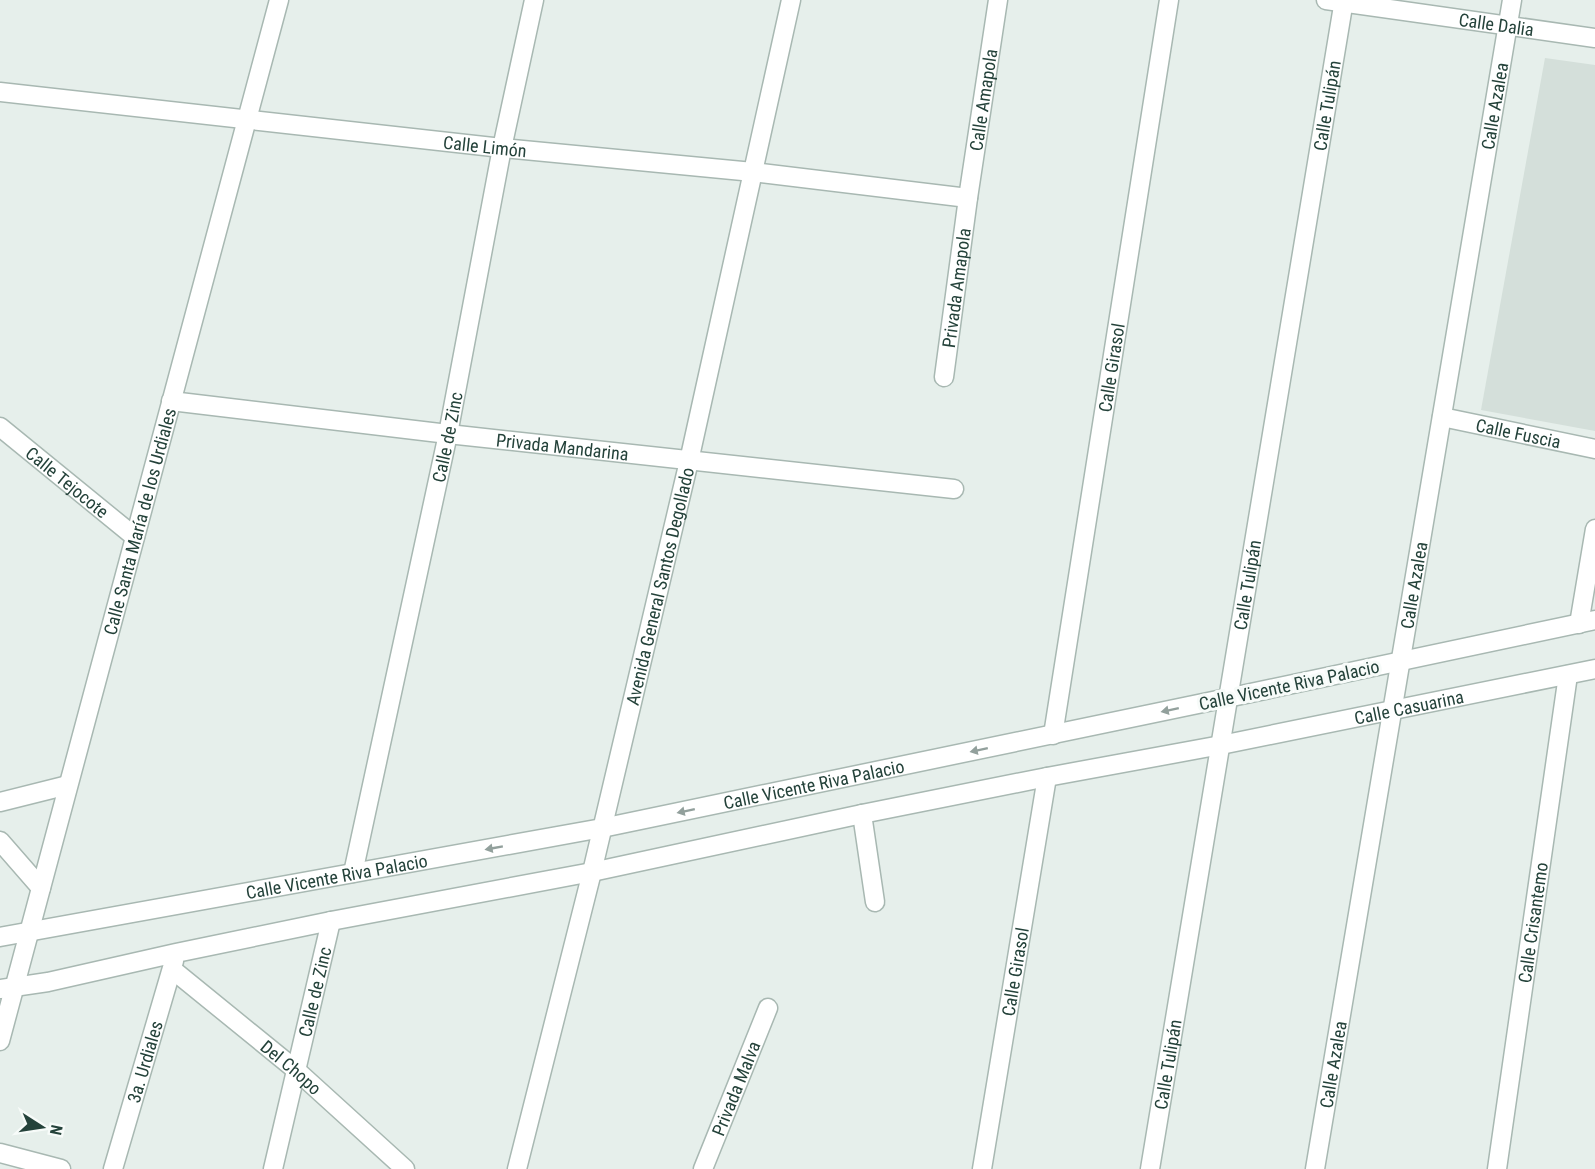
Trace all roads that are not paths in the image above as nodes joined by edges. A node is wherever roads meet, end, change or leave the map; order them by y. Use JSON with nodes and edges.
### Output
{"nodes":[{"id":1,"x":279,"y":0,"type":"edge"},
{"id":2,"x":534,"y":0,"type":"edge"},
{"id":3,"x":791,"y":0,"type":"edge"},
{"id":4,"x":998,"y":0,"type":"edge"},
{"id":5,"x":1169,"y":0,"type":"edge"},
{"id":6,"x":1512,"y":0,"type":"edge"},
{"id":7,"x":1338,"y":1,"type":"edge"},
{"id":8,"x":1508,"y":26,"type":"junction"},
{"id":9,"x":1595,"y":38,"type":"edge"},
{"id":10,"x":0,"y":92,"type":"edge"},
{"id":11,"x":246,"y":120,"type":"junction"},
{"id":12,"x":502,"y":148,"type":"junction"},
{"id":13,"x":753,"y":172,"type":"junction"},
{"id":14,"x":968,"y":198,"type":"junction"},
{"id":15,"x":944,"y":377,"type":"dead end"},
{"id":16,"x":171,"y":401,"type":"junction"},
{"id":17,"x":1442,"y":417,"type":"junction"},
{"id":18,"x":0,"y":427,"type":"edge"},
{"id":19,"x":448,"y":434,"type":"junction"},
{"id":20,"x":1595,"y":449,"type":"edge"},
{"id":21,"x":689,"y":462,"type":"junction"},
{"id":22,"x":954,"y":489,"type":"dead end"},
{"id":23,"x":1595,"y":529,"type":"edge"},
{"id":24,"x":135,"y":537,"type":"junction"},
{"id":25,"x":1587,"y":622,"type":"edge"},
{"id":26,"x":1400,"y":662,"type":"junction"},
{"id":27,"x":1595,"y":669,"type":"edge"},
{"id":28,"x":1569,"y":675,"type":"junction"},
{"id":29,"x":1227,"y":698,"type":"junction"},
{"id":30,"x":1392,"y":710,"type":"junction"},
{"id":31,"x":1053,"y":735,"type":"junction"},
{"id":32,"x":1221,"y":745,"type":"junction"},
{"id":33,"x":1047,"y":777,"type":"junction"},
{"id":34,"x":69,"y":785,"type":"junction"},
{"id":35,"x":0,"y":802,"type":"edge"},
{"id":36,"x":862,"y":814,"type":"junction"},
{"id":37,"x":602,"y":828,"type":"junction"},
{"id":38,"x":0,"y":841,"type":"edge"},
{"id":39,"x":592,"y":872,"type":"junction"},
{"id":40,"x":353,"y":873,"type":"junction"},
{"id":41,"x":41,"y":888,"type":"junction"},
{"id":42,"x":875,"y":902,"type":"dead end"},
{"id":43,"x":331,"y":921,"type":"junction"},
{"id":44,"x":29,"y":931,"type":"junction"},
{"id":45,"x":0,"y":938,"type":"edge"},
{"id":46,"x":174,"y":962,"type":"junction"},
{"id":47,"x":7,"y":988,"type":"edge"},
{"id":48,"x":768,"y":1008,"type":"dead end"},
{"id":49,"x":0,"y":1041,"type":"edge"},
{"id":50,"x":296,"y":1070,"type":"junction"},
{"id":51,"x":0,"y":1153,"type":"edge"},
{"id":52,"x":62,"y":1169,"type":"edge"},
{"id":53,"x":114,"y":1169,"type":"edge"},
{"id":54,"x":273,"y":1169,"type":"edge"},
{"id":55,"x":405,"y":1169,"type":"edge"},
{"id":56,"x":517,"y":1169,"type":"edge"},
{"id":57,"x":702,"y":1169,"type":"edge"},
{"id":58,"x":982,"y":1169,"type":"edge"},
{"id":59,"x":1150,"y":1169,"type":"edge"},
{"id":60,"x":1315,"y":1169,"type":"edge"},
{"id":61,"x":1497,"y":1169,"type":"edge"}],
"edges":[{"from":1,"to":11,"type":"street","name":"Calle Santa María de los Urdiales"},
{"from":2,"to":12,"type":"street","name":"Calle de Zinc"},
{"from":3,"to":13,"type":"street","name":"Avenida General Santos Degollado"},
{"from":4,"to":14,"type":"street","name":"Calle Amapola"},
{"from":5,"to":31,"type":"street","name":"Calle Girasol"},
{"from":6,"to":8,"type":"street","name":"Calle Azalea"},
{"from":7,"to":8,"type":"street","name":"Calle Dalia"},
{"from":7,"to":29,"type":"street","name":"Calle Tulipán"},
{"from":8,"to":9,"type":"street","name":"Calle Dalia"},
{"from":8,"to":17,"type":"street","name":"Calle Azalea"},
{"from":10,"to":11,"type":"street","name":"Calle Limón"},
{"from":11,"to":12,"type":"street","name":"Calle Limón"},
{"from":11,"to":16,"type":"street","name":"Calle Santa María de los Urdiales"},
{"from":12,"to":13,"type":"street","name":"Calle Limón"},
{"from":12,"to":19,"type":"street","name":"Calle de Zinc"},
{"from":13,"to":14,"type":"street","name":"Calle Limón"},
{"from":13,"to":21,"type":"street","name":"Avenida General Santos Degollado"},
{"from":14,"to":15,"type":"street","name":"Privada Amapola"},
{"from":16,"to":19,"type":"street","name":"Privada Mandarina"},
{"from":16,"to":24,"type":"street","name":"Calle Santa María de los Urdiales"},
{"from":17,"to":20,"type":"street","name":"Calle Fuscia"},
{"from":17,"to":26,"type":"street","name":"Calle Azalea"},
{"from":18,"to":24,"type":"street","name":"Calle Tejocote"},
{"from":19,"to":21,"type":"street","name":"Privada Mandarina"},
{"from":19,"to":40,"type":"street","name":"Calle de Zinc"},
{"from":21,"to":22,"type":"street","name":"Privada Mandarina"},
{"from":21,"to":37,"type":"street","name":"Avenida General Santos Degollado"},
{"from":23,"to":25,"type":"street"},
{"from":24,"to":34,"type":"street","name":"Calle Santa María de los Urdiales"},
{"from":25,"to":26,"type":"street","name":"Calle Vicente Riva Palacio"},
{"from":26,"to":29,"type":"street","name":"Calle Vicente Riva Palacio"},
{"from":26,"to":30,"type":"street","name":"Calle Azalea"},
{"from":27,"to":28,"type":"street","name":"Calle Casuarina"},
{"from":28,"to":30,"type":"street","name":"Calle Casuarina"},
{"from":28,"to":61,"type":"street","name":"Calle Crisantemo"},
{"from":29,"to":31,"type":"street","name":"Calle Vicente Riva Palacio","one_way":true},
{"from":29,"to":32,"type":"street","name":"Calle Tulipán"},
{"from":30,"to":32,"type":"street","name":"Calle Casuarina"},
{"from":30,"to":60,"type":"street","name":"Calle Azalea"},
{"from":31,"to":37,"type":"street","name":"Calle Vicente Riva Palacio","one_way":true},
{"from":32,"to":33,"type":"street"},
{"from":32,"to":59,"type":"street","name":"Calle Tulipán"},
{"from":33,"to":36,"type":"street"},
{"from":33,"to":58,"type":"street","name":"Calle Girasol"},
{"from":34,"to":35,"type":"street"},
{"from":34,"to":41,"type":"street","name":"Calle Santa María de los Urdiales"},
{"from":36,"to":39,"type":"street"},
{"from":36,"to":42,"type":"street"},
{"from":37,"to":39,"type":"street","name":"Avenida General Santos Degollado"},
{"from":37,"to":40,"type":"street","name":"Calle Vicente Riva Palacio","one_way":true},
{"from":38,"to":41,"type":"street"},
{"from":39,"to":43,"type":"street"},
{"from":39,"to":56,"type":"street","name":"Avenida General Santos Degollado"},
{"from":40,"to":44,"type":"street","name":"Calle Vicente Riva Palacio"},
{"from":41,"to":44,"type":"street","name":"Calle Santa María de los Urdiales"},
{"from":43,"to":46,"type":"street"},
{"from":43,"to":50,"type":"street","name":"Calle de Zinc"},
{"from":44,"to":45,"type":"street","name":"Calle Vicente Riva Palacio"},
{"from":44,"to":47,"type":"street","name":"Calle Santa María de los Urdiales"},
{"from":46,"to":47,"type":"street"},
{"from":46,"to":50,"type":"street","name":"Del Chopo"},
{"from":46,"to":53,"type":"street","name":"3a. Urdiales"},
{"from":47,"to":49,"type":"street","name":"Calle Santa María de los Urdiales"},
{"from":48,"to":57,"type":"street","name":"Privada Malva"},
{"from":50,"to":54,"type":"street","name":"Calle de Zinc"},
{"from":50,"to":55,"type":"street","name":"Del Chopo"},
{"from":51,"to":52,"type":"street"}]}
